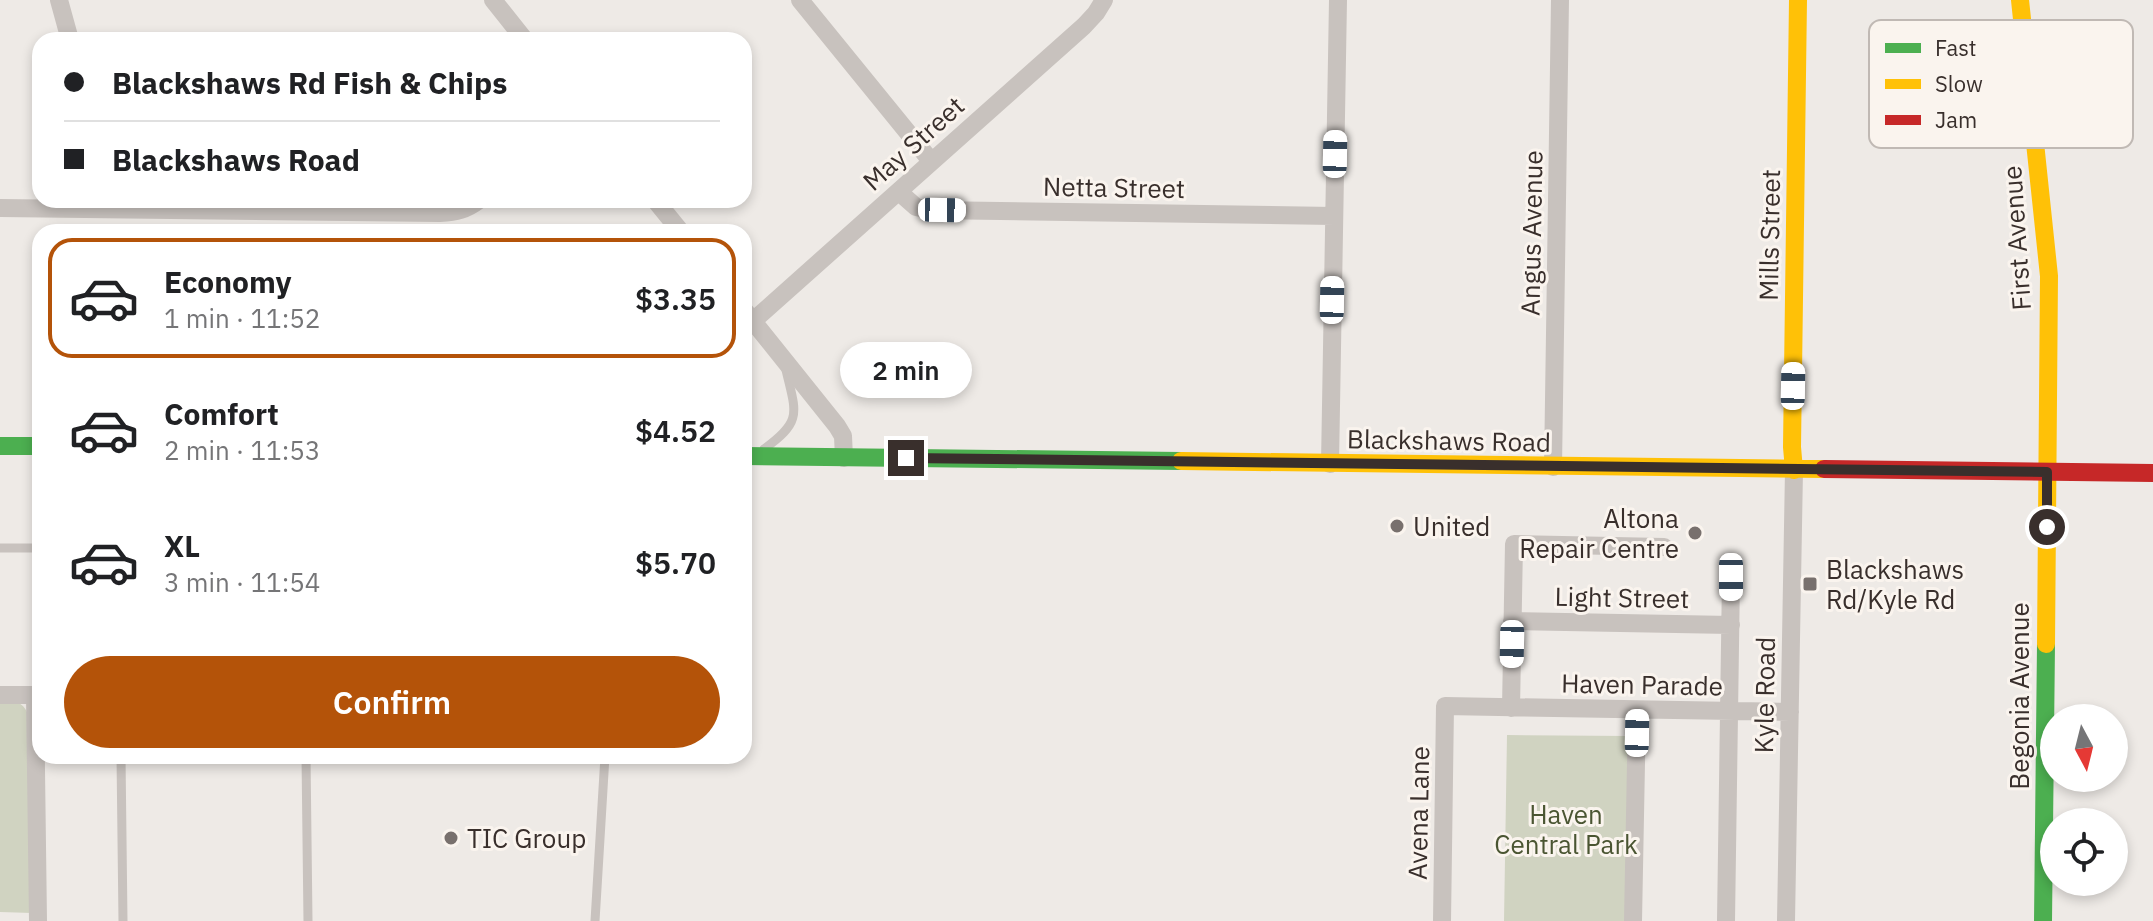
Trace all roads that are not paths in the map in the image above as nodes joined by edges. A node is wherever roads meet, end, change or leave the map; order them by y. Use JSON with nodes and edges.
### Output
{"nodes":[{"id":1,"x":59,"y":0,"type":"edge"},
{"id":2,"x":493,"y":0,"type":"edge"},
{"id":3,"x":800,"y":0,"type":"edge"},
{"id":4,"x":1104,"y":0,"type":"edge"},
{"id":5,"x":1338,"y":0,"type":"edge"},
{"id":6,"x":1560,"y":0,"type":"edge"},
{"id":7,"x":1798,"y":0,"type":"edge"},
{"id":8,"x":2020,"y":0,"type":"edge"},
{"id":9,"x":2022,"y":20,"type":"edge"},
{"id":10,"x":68,"y":32,"type":"edge"},
{"id":11,"x":519,"y":32,"type":"edge"},
{"id":12,"x":2036,"y":148,"type":"edge"},
{"id":13,"x":931,"y":161,"type":"junction"},
{"id":14,"x":899,"y":192,"type":"junction"},
{"id":15,"x":32,"y":207,"type":"edge"},
{"id":16,"x":0,"y":208,"type":"edge"},
{"id":17,"x":236,"y":208,"type":"edge"},
{"id":18,"x":468,"y":208,"type":"edge"},
{"id":19,"x":662,"y":208,"type":"edge"},
{"id":20,"x":1334,"y":216,"type":"junction"},
{"id":21,"x":674,"y":224,"type":"edge"},
{"id":22,"x":752,"y":314,"type":"edge"},
{"id":23,"x":752,"y":320,"type":"edge"},
{"id":24,"x":783,"y":356,"type":"junction"},
{"id":25,"x":0,"y":446,"type":"edge"},
{"id":26,"x":32,"y":446,"type":"edge"},
{"id":27,"x":752,"y":455,"type":"edge"},
{"id":28,"x":752,"y":456,"type":"edge"},
{"id":29,"x":844,"y":458,"type":"junction"},
{"id":30,"x":1330,"y":464,"type":"junction"},
{"id":31,"x":1553,"y":467,"type":"junction"},
{"id":32,"x":1794,"y":470,"type":"junction"},
{"id":33,"x":2047,"y":472,"type":"junction"},
{"id":34,"x":2153,"y":473,"type":"edge"},
{"id":35,"x":1664,"y":547,"type":"dead end"},
{"id":36,"x":0,"y":548,"type":"edge"},
{"id":37,"x":32,"y":548,"type":"edge"},
{"id":38,"x":1731,"y":577,"type":"dead end"},
{"id":39,"x":1512,"y":621,"type":"junction"},
{"id":40,"x":1731,"y":625,"type":"junction"},
{"id":41,"x":0,"y":695,"type":"edge"},
{"id":42,"x":32,"y":695,"type":"edge"},
{"id":43,"x":1445,"y":706,"type":"joint"},
{"id":44,"x":1511,"y":708,"type":"junction"},
{"id":45,"x":1637,"y":710,"type":"junction"},
{"id":46,"x":1729,"y":711,"type":"junction"},
{"id":47,"x":1790,"y":712,"type":"junction"},
{"id":48,"x":38,"y":764,"type":"edge"},
{"id":49,"x":121,"y":764,"type":"edge"},
{"id":50,"x":306,"y":764,"type":"edge"},
{"id":51,"x":605,"y":764,"type":"edge"},
{"id":52,"x":38,"y":921,"type":"edge"},
{"id":53,"x":123,"y":921,"type":"edge"},
{"id":54,"x":308,"y":921,"type":"edge"},
{"id":55,"x":595,"y":921,"type":"edge"},
{"id":56,"x":1442,"y":921,"type":"edge"},
{"id":57,"x":1633,"y":921,"type":"edge"},
{"id":58,"x":1726,"y":921,"type":"edge"},
{"id":59,"x":1786,"y":921,"type":"edge"},
{"id":60,"x":2043,"y":921,"type":"edge"}],
"edges":[{"from":1,"to":10,"type":"street"},
{"from":2,"to":11,"type":"street"},
{"from":3,"to":13,"type":"street"},
{"from":4,"to":13,"type":"street","name":"May Street"},
{"from":5,"to":20,"type":"street"},
{"from":6,"to":31,"type":"street","name":"Angus Avenue"},
{"from":7,"to":32,"type":"main road","name":"Mills Street"},
{"from":8,"to":9,"type":"main road","name":"First Avenue"},
{"from":12,"to":33,"type":"main road","name":"First Avenue"},
{"from":13,"to":14,"type":"street","name":"May Street"},
{"from":14,"to":20,"type":"street","name":"Netta Street"},
{"from":14,"to":22,"type":"street","name":"May Street"},
{"from":15,"to":16,"type":"street"},
{"from":17,"to":18,"type":"street"},
{"from":19,"to":21,"type":"street"},
{"from":20,"to":30,"type":"street"},
{"from":23,"to":24,"type":"street"},
{"from":24,"to":27,"type":"lane"},
{"from":24,"to":29,"type":"street"},
{"from":25,"to":26,"type":"main road"},
{"from":28,"to":29,"type":"main road","name":"Blackshaws Road"},
{"from":29,"to":30,"type":"main road","name":"Blackshaws Road"},
{"from":30,"to":31,"type":"main road","name":"Blackshaws Road"},
{"from":31,"to":32,"type":"main road","name":"Blackshaws Road"},
{"from":32,"to":33,"type":"main road","name":"Blackshaws Road"},
{"from":32,"to":47,"type":"street","name":"Kyle Road"},
{"from":33,"to":34,"type":"main road","name":"Blackshaws Road"},
{"from":33,"to":60,"type":"main road","name":"Begonia Avenue"},
{"from":35,"to":39,"type":"street"},
{"from":36,"to":37,"type":"lane"},
{"from":38,"to":40,"type":"street"},
{"from":39,"to":40,"type":"street","name":"Light Street"},
{"from":39,"to":44,"type":"street"},
{"from":40,"to":46,"type":"street"},
{"from":41,"to":42,"type":"street"},
{"from":43,"to":44,"type":"street","name":"Haven Parade"},
{"from":43,"to":56,"type":"street","name":"Avena Lane"},
{"from":44,"to":45,"type":"street","name":"Haven Parade"},
{"from":45,"to":46,"type":"street","name":"Haven Parade"},
{"from":45,"to":57,"type":"street"},
{"from":46,"to":47,"type":"street","name":"Haven Parade"},
{"from":46,"to":58,"type":"street"},
{"from":47,"to":59,"type":"street","name":"Kyle Road"},
{"from":48,"to":52,"type":"street"},
{"from":49,"to":53,"type":"lane"},
{"from":50,"to":54,"type":"lane"},
{"from":51,"to":55,"type":"lane"}]}
